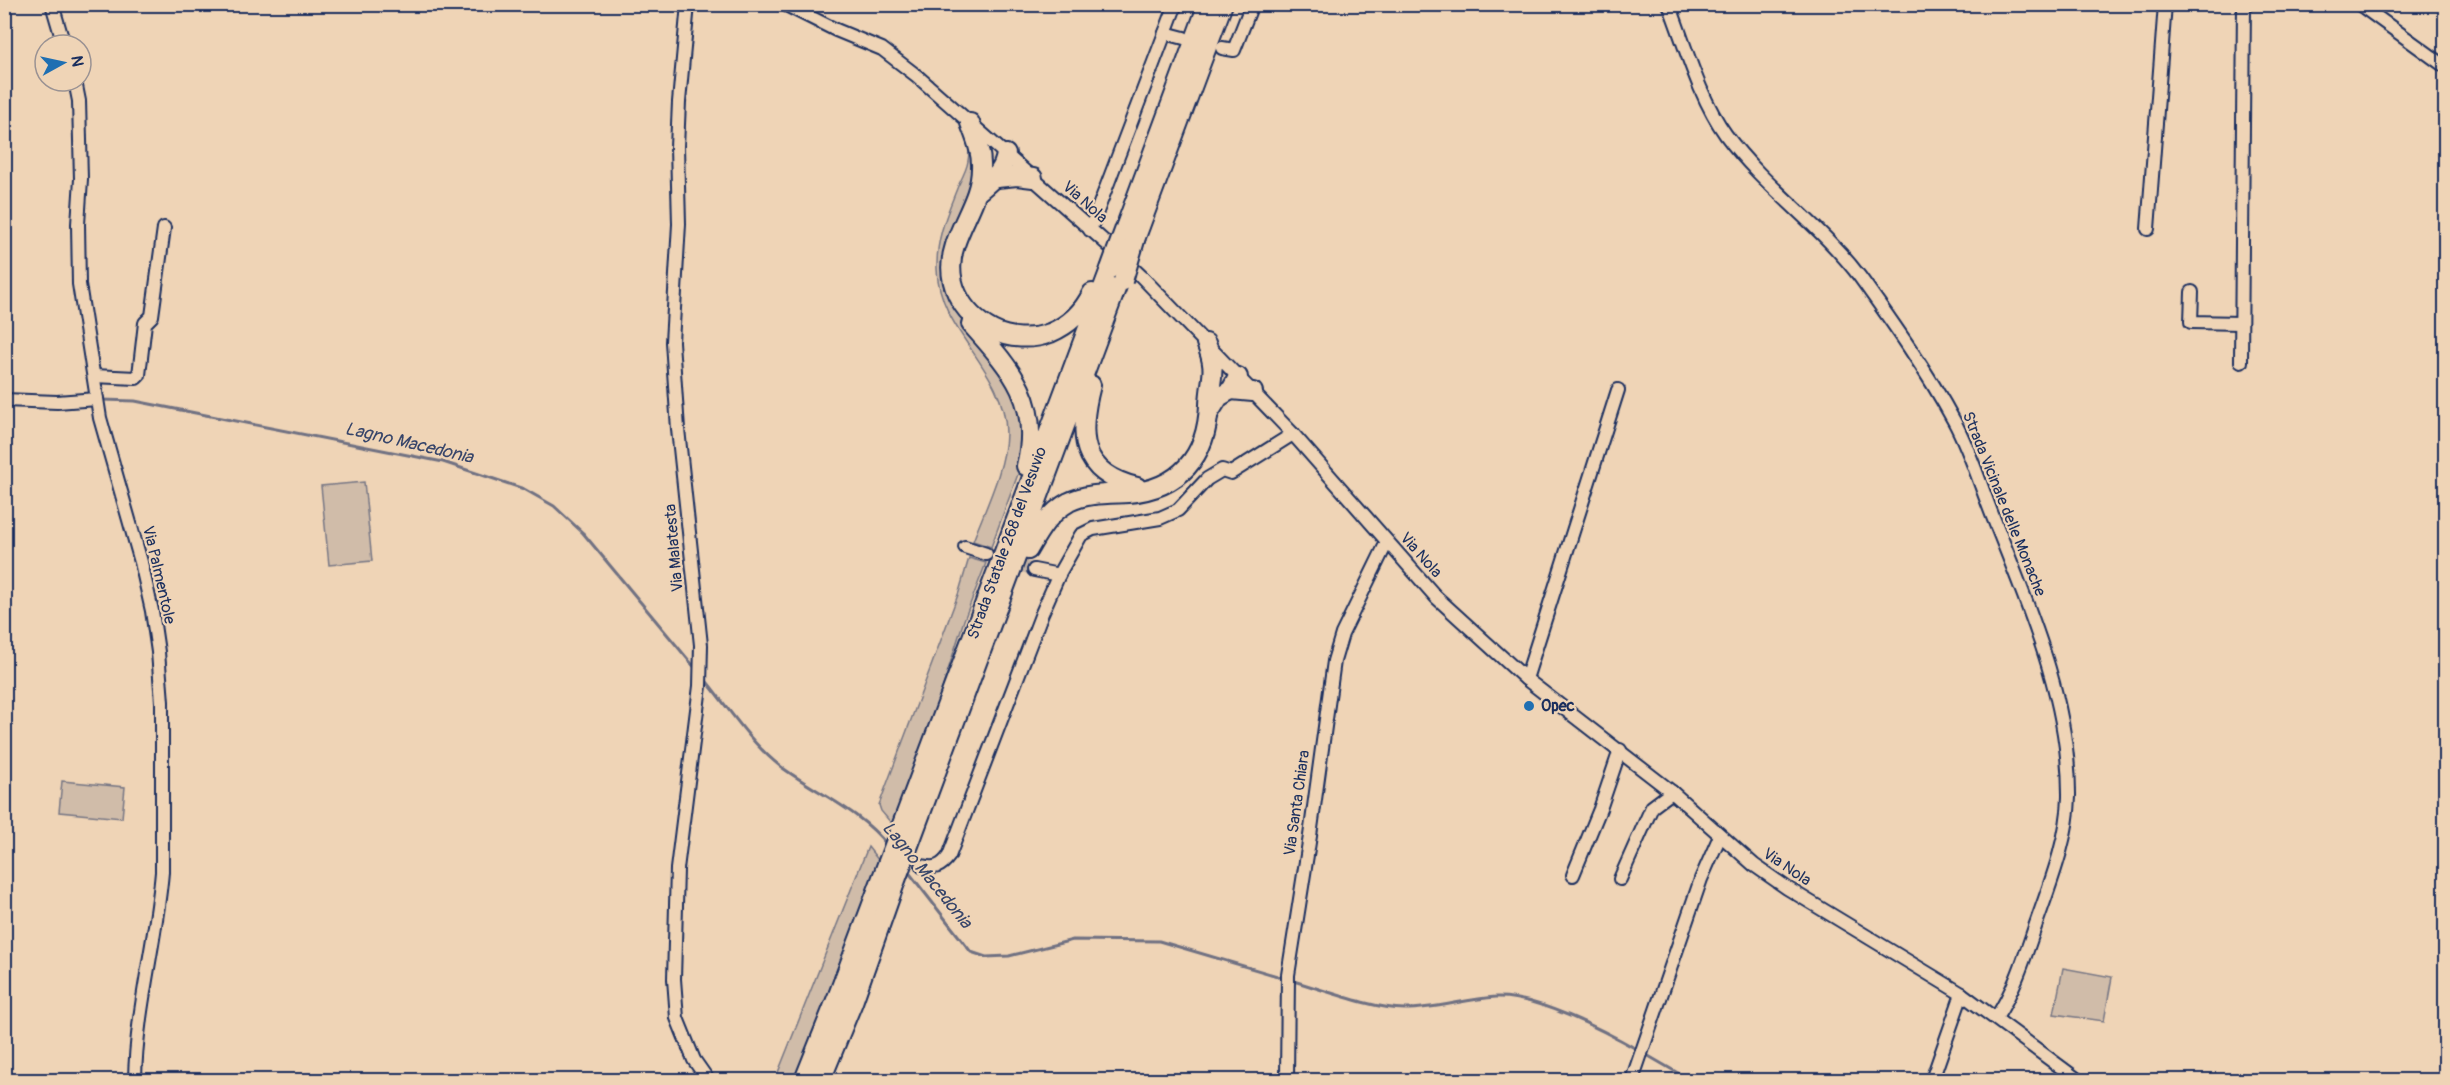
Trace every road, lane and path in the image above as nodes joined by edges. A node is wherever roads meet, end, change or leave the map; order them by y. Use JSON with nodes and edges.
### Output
{"nodes":[{"id":1,"x":52,"y":4,"type":"edge"},
{"id":2,"x":688,"y":4,"type":"edge"},
{"id":3,"x":784,"y":4,"type":"edge"},
{"id":4,"x":1176,"y":4,"type":"edge"},
{"id":5,"x":1208,"y":4,"type":"edge"},
{"id":6,"x":1223,"y":4,"type":"edge"},
{"id":7,"x":1252,"y":4,"type":"edge"},
{"id":8,"x":1670,"y":4,"type":"edge"},
{"id":9,"x":2165,"y":4,"type":"edge"},
{"id":10,"x":2244,"y":4,"type":"edge"},
{"id":11,"x":2359,"y":4,"type":"edge"},
{"id":12,"x":60,"y":33,"type":"edge"},
{"id":13,"x":1165,"y":33,"type":"junction"},
{"id":14,"x":1184,"y":38,"type":"dead end"},
{"id":15,"x":1221,"y":48,"type":"dead end"},
{"id":16,"x":2445,"y":67,"type":"edge"},
{"id":17,"x":77,"y":93,"type":"edge"},
{"id":18,"x":970,"y":123,"type":"junction"},
{"id":19,"x":1004,"y":153,"type":"junction"},
{"id":20,"x":981,"y":167,"type":"junction"},
{"id":21,"x":997,"y":178,"type":"junction"},
{"id":22,"x":1033,"y":178,"type":"junction"},
{"id":23,"x":978,"y":192,"type":"junction"},
{"id":24,"x":164,"y":228,"type":"dead end"},
{"id":25,"x":2148,"y":229,"type":"dead end"},
{"id":26,"x":1090,"y":230,"type":"junction"},
{"id":27,"x":1126,"y":230,"type":"junction"},
{"id":28,"x":1114,"y":273,"type":"junction"},
{"id":29,"x":2192,"y":292,"type":"dead end"},
{"id":30,"x":968,"y":314,"type":"junction"},
{"id":31,"x":2241,"y":323,"type":"junction"},
{"id":32,"x":1206,"y":343,"type":"junction"},
{"id":33,"x":2241,"y":362,"type":"dead end"},
{"id":34,"x":94,"y":376,"type":"junction"},
{"id":35,"x":1234,"y":380,"type":"junction"},
{"id":36,"x":1211,"y":383,"type":"junction"},
{"id":37,"x":1618,"y":390,"type":"dead end"},
{"id":38,"x":1253,"y":392,"type":"joint"},
{"id":39,"x":97,"y":399,"type":"junction"},
{"id":40,"x":4,"y":400,"type":"edge"},
{"id":41,"x":1209,"y":413,"type":"junction"},
{"id":42,"x":1293,"y":434,"type":"junction"},
{"id":43,"x":1147,"y":489,"type":"junction"},
{"id":44,"x":1387,"y":542,"type":"junction"},
{"id":45,"x":965,"y":547,"type":"dead end"},
{"id":46,"x":986,"y":554,"type":"tunnel mouth"},
{"id":47,"x":997,"y":570,"type":"junction"},
{"id":48,"x":1034,"y":570,"type":"tunnel mouth"},
{"id":49,"x":1059,"y":575,"type":"junction"},
{"id":50,"x":1526,"y":679,"type":"junction"},
{"id":51,"x":970,"y":680,"type":"junction"},
{"id":52,"x":1620,"y":750,"type":"junction"},
{"id":53,"x":1672,"y":792,"type":"junction"},
{"id":54,"x":906,"y":833,"type":"junction"},
{"id":55,"x":1720,"y":836,"type":"junction"},
{"id":56,"x":922,"y":866,"type":"dead end"},
{"id":57,"x":891,"y":875,"type":"junction"},
{"id":58,"x":1573,"y":875,"type":"dead end"},
{"id":59,"x":1620,"y":879,"type":"dead end"},
{"id":60,"x":1962,"y":994,"type":"junction"},
{"id":61,"x":1996,"y":1018,"type":"junction"},
{"id":62,"x":135,"y":1080,"type":"edge"},
{"id":63,"x":708,"y":1080,"type":"edge"},
{"id":64,"x":804,"y":1080,"type":"edge"},
{"id":65,"x":821,"y":1080,"type":"edge"},
{"id":66,"x":1287,"y":1080,"type":"edge"},
{"id":67,"x":1632,"y":1080,"type":"edge"},
{"id":68,"x":1932,"y":1080,"type":"edge"},
{"id":69,"x":2078,"y":1080,"type":"edge"}],
"edges":[{"from":1,"to":12,"type":"street"},
{"from":2,"to":63,"type":"street","name":"Via Malatesta"},
{"from":3,"to":18,"type":"street","name":"Via Nola"},
{"from":4,"to":13,"type":"street"},
{"from":5,"to":27,"type":"highway","name":"Strada Statale 268 del Vesuvio"},
{"from":6,"to":27,"type":"highway","name":"Strada Statale 268 del Vesuvio"},
{"from":7,"to":15,"type":"street"},
{"from":8,"to":61,"type":"street","name":"Strada Vicinale delle Monache"},
{"from":9,"to":25,"type":"street"},
{"from":10,"to":31,"type":"street"},
{"from":11,"to":16,"type":"street"},
{"from":13,"to":14,"type":"street"},
{"from":13,"to":26,"type":"street"},
{"from":17,"to":34,"type":"street","name":"Via Palmentole"},
{"from":18,"to":19,"type":"street","name":"Via Nola"},
{"from":18,"to":20,"type":"highway"},
{"from":19,"to":20,"type":"highway"},
{"from":19,"to":21,"type":"highway"},
{"from":19,"to":22,"type":"street","name":"Via Nola"},
{"from":20,"to":23,"type":"highway"},
{"from":21,"to":22,"type":"highway"},
{"from":21,"to":23,"type":"highway"},
{"from":22,"to":26,"type":"street","name":"Via Nola"},
{"from":23,"to":30,"type":"highway"},
{"from":24,"to":34,"type":"street"},
{"from":26,"to":32,"type":"street","name":"Via Nola"},
{"from":27,"to":28,"type":"highway","name":"Strada Statale 268 del Vesuvio","bridge":true},
{"from":28,"to":30,"type":"highway"},
{"from":28,"to":43,"type":"highway"},
{"from":28,"to":47,"type":"highway","name":"Strada Statale 268 del Vesuvio"},
{"from":28,"to":51,"type":"highway","name":"Strada Statale 268 del Vesuvio"},
{"from":29,"to":31,"type":"street"},
{"from":30,"to":47,"type":"highway"},
{"from":31,"to":33,"type":"street"},
{"from":32,"to":35,"type":"street","name":"Via Nola"},
{"from":32,"to":36,"type":"highway"},
{"from":34,"to":39,"type":"street","name":"Via Palmentole"},
{"from":35,"to":36,"type":"highway"},
{"from":35,"to":38,"type":"highway"},
{"from":35,"to":41,"type":"highway"},
{"from":36,"to":41,"type":"highway"},
{"from":37,"to":50,"type":"street"},
{"from":38,"to":42,"type":"street","name":"Via Nola"},
{"from":39,"to":40,"type":"street"},
{"from":39,"to":62,"type":"street","name":"Via Palmentole"},
{"from":41,"to":43,"type":"highway"},
{"from":42,"to":44,"type":"street","name":"Via Nola"},
{"from":42,"to":49,"type":"street"},
{"from":43,"to":51,"type":"highway"},
{"from":44,"to":50,"type":"street","name":"Via Nola"},
{"from":44,"to":66,"type":"street","name":"Via Santa Chiara"},
{"from":45,"to":46,"type":"street"},
{"from":47,"to":54,"type":"highway","name":"Strada Statale 268 del Vesuvio"},
{"from":48,"to":49,"type":"street"},
{"from":49,"to":56,"type":"street"},
{"from":50,"to":52,"type":"street","name":"Via Nola"},
{"from":51,"to":54,"type":"highway","name":"Strada Statale 268 del Vesuvio"},
{"from":52,"to":53,"type":"street","name":"Via Nola"},
{"from":52,"to":58,"type":"street"},
{"from":53,"to":55,"type":"street","name":"Via Nola"},
{"from":53,"to":59,"type":"street"},
{"from":54,"to":57,"type":"highway","name":"Strada Statale 268 del Vesuvio"},
{"from":55,"to":60,"type":"street","name":"Via Nola"},
{"from":55,"to":67,"type":"street"},
{"from":57,"to":64,"type":"highway","name":"Strada Statale 268 del Vesuvio"},
{"from":57,"to":65,"type":"highway","name":"Strada Statale 268 del Vesuvio"},
{"from":60,"to":61,"type":"street","name":"Via Nola"},
{"from":60,"to":68,"type":"street"},
{"from":61,"to":69,"type":"street","name":"Via Nola"}]}
